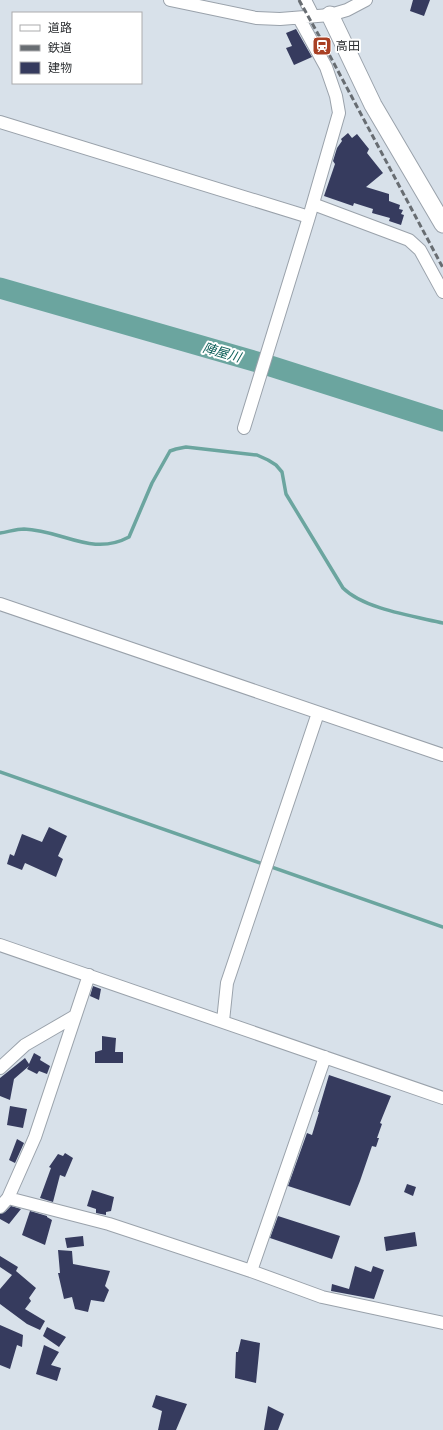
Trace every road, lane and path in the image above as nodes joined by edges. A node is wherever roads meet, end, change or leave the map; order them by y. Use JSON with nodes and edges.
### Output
{"nodes":[{"id":1,"x":170,"y":0,"type":"edge"},
{"id":2,"x":305,"y":0,"type":"edge"},
{"id":3,"x":366,"y":0,"type":"edge"},
{"id":4,"x":322,"y":15,"type":"junction"},
{"id":5,"x":299,"y":18,"type":"junction"},
{"id":6,"x":0,"y":122,"type":"edge"},
{"id":7,"x":313,"y":204,"type":"junction"},
{"id":8,"x":309,"y":217,"type":"junction"},
{"id":9,"x":443,"y":224,"type":"edge"},
{"id":10,"x":443,"y":292,"type":"edge"},
{"id":11,"x":244,"y":428,"type":"dead end"},
{"id":12,"x":0,"y":604,"type":"edge"},
{"id":13,"x":318,"y":713,"type":"junction"},
{"id":14,"x":443,"y":755,"type":"edge"},
{"id":15,"x":0,"y":945,"type":"edge"},
{"id":16,"x":88,"y":975,"type":"junction"},
{"id":17,"x":75,"y":1016,"type":"junction"},
{"id":18,"x":223,"y":1021,"type":"junction"},
{"id":19,"x":325,"y":1057,"type":"junction"},
{"id":20,"x":0,"y":1068,"type":"edge"},
{"id":21,"x":443,"y":1098,"type":"edge"},
{"id":22,"x":4,"y":1202,"type":"edge"},
{"id":23,"x":251,"y":1271,"type":"junction"},
{"id":24,"x":443,"y":1323,"type":"edge"}],
"edges":[{"from":1,"to":5,"type":"street"},
{"from":2,"to":4,"type":"street"},
{"from":3,"to":4,"type":"street"},
{"from":4,"to":5,"type":"street"},
{"from":4,"to":9,"type":"street"},
{"from":5,"to":7,"type":"street"},
{"from":6,"to":8,"type":"street"},
{"from":7,"to":8,"type":"street"},
{"from":7,"to":10,"type":"street"},
{"from":8,"to":11,"type":"street"},
{"from":12,"to":13,"type":"street"},
{"from":13,"to":14,"type":"street"},
{"from":13,"to":18,"type":"street"},
{"from":15,"to":16,"type":"street"},
{"from":16,"to":17,"type":"street"},
{"from":16,"to":18,"type":"street"},
{"from":17,"to":20,"type":"street"},
{"from":17,"to":22,"type":"street"},
{"from":18,"to":19,"type":"street"},
{"from":19,"to":21,"type":"street"},
{"from":19,"to":23,"type":"street"},
{"from":22,"to":23,"type":"street"},
{"from":23,"to":24,"type":"street"}]}
